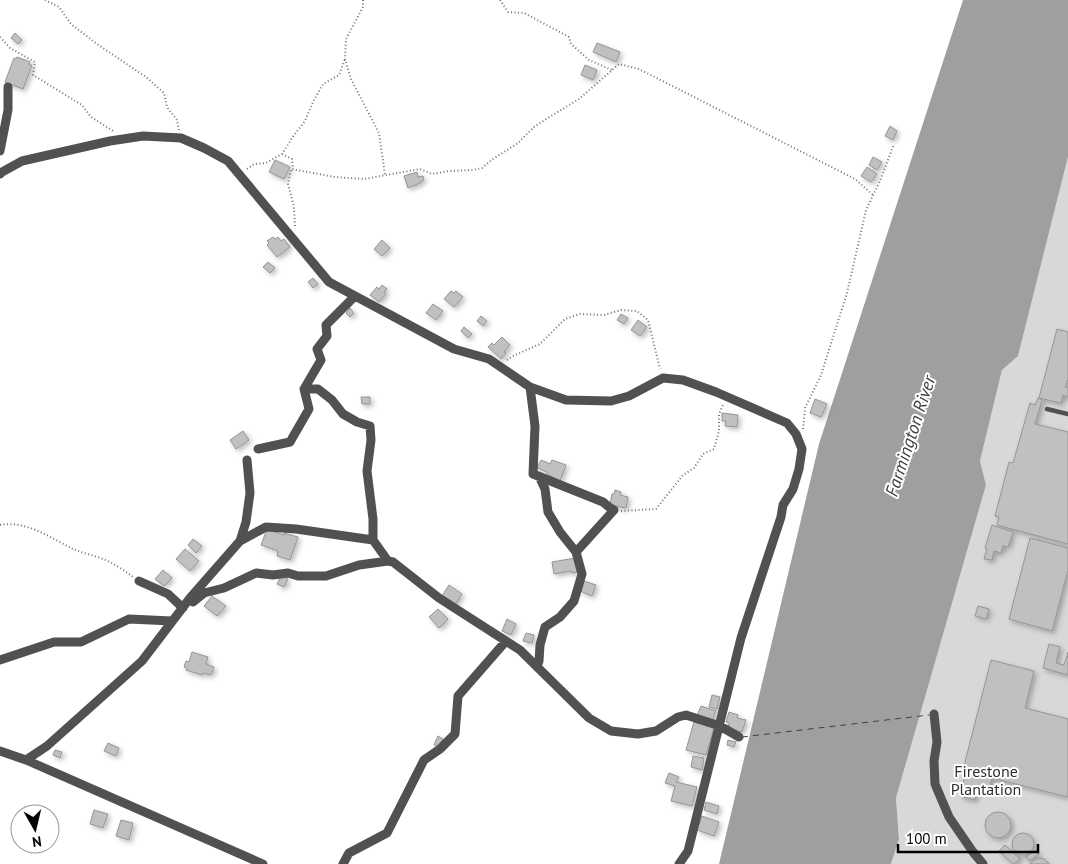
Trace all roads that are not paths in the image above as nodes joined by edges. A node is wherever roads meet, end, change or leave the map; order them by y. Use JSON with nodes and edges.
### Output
{"nodes":[{"id":1,"x":8,"y":87,"type":"dead end"},
{"id":2,"x":0,"y":151,"type":"edge"},
{"id":3,"x":0,"y":174,"type":"edge"},
{"id":4,"x":355,"y":296,"type":"junction"},
{"id":5,"x":530,"y":387,"type":"junction"},
{"id":6,"x":304,"y":389,"type":"junction"},
{"id":7,"x":1047,"y":409,"type":"dead end"},
{"id":8,"x":1068,"y":414,"type":"edge"},
{"id":9,"x":258,"y":449,"type":"dead end"},
{"id":10,"x":247,"y":460,"type":"dead end"},
{"id":11,"x":539,"y":476,"type":"junction"},
{"id":12,"x":373,"y":540,"type":"junction"},
{"id":13,"x":240,"y":541,"type":"junction"},
{"id":14,"x":576,"y":552,"type":"junction"},
{"id":15,"x":388,"y":561,"type":"junction"},
{"id":16,"x":139,"y":581,"type":"road end"},
{"id":17,"x":184,"y":606,"type":"junction"},
{"id":18,"x":172,"y":621,"type":"junction"},
{"id":19,"x":506,"y":641,"type":"junction"},
{"id":20,"x":0,"y":660,"type":"edge"},
{"id":21,"x":537,"y":667,"type":"junction"},
{"id":22,"x":934,"y":714,"type":"dead end"},
{"id":23,"x":720,"y":726,"type":"junction"},
{"id":24,"x":739,"y":737,"type":"dead end"},
{"id":25,"x":0,"y":751,"type":"edge"},
{"id":26,"x":26,"y":760,"type":"junction"},
{"id":27,"x":263,"y":864,"type":"edge"},
{"id":28,"x":343,"y":864,"type":"edge"},
{"id":29,"x":679,"y":864,"type":"edge"},
{"id":30,"x":983,"y":864,"type":"edge"}],
"edges":[{"from":1,"to":2,"type":"street"},
{"from":3,"to":4,"type":"street"},
{"from":4,"to":5,"type":"street"},
{"from":4,"to":6,"type":"street"},
{"from":5,"to":11,"type":"street"},
{"from":5,"to":23,"type":"street"},
{"from":6,"to":9,"type":"street"},
{"from":6,"to":12,"type":"street"},
{"from":7,"to":8,"type":"lane"},
{"from":10,"to":13,"type":"street"},
{"from":11,"to":14,"type":"street"},
{"from":11,"to":14,"type":"street"},
{"from":12,"to":13,"type":"street"},
{"from":12,"to":15,"type":"street"},
{"from":13,"to":17,"type":"street"},
{"from":14,"to":21,"type":"street"},
{"from":15,"to":17,"type":"street"},
{"from":15,"to":19,"type":"street"},
{"from":16,"to":17,"type":"street"},
{"from":17,"to":18,"type":"street"},
{"from":18,"to":20,"type":"street"},
{"from":18,"to":26,"type":"street"},
{"from":19,"to":21,"type":"street"},
{"from":19,"to":28,"type":"street"},
{"from":21,"to":23,"type":"street"},
{"from":22,"to":30,"type":"street"},
{"from":23,"to":24,"type":"street"},
{"from":23,"to":29,"type":"street"},
{"from":25,"to":26,"type":"street"},
{"from":26,"to":27,"type":"street"}]}
